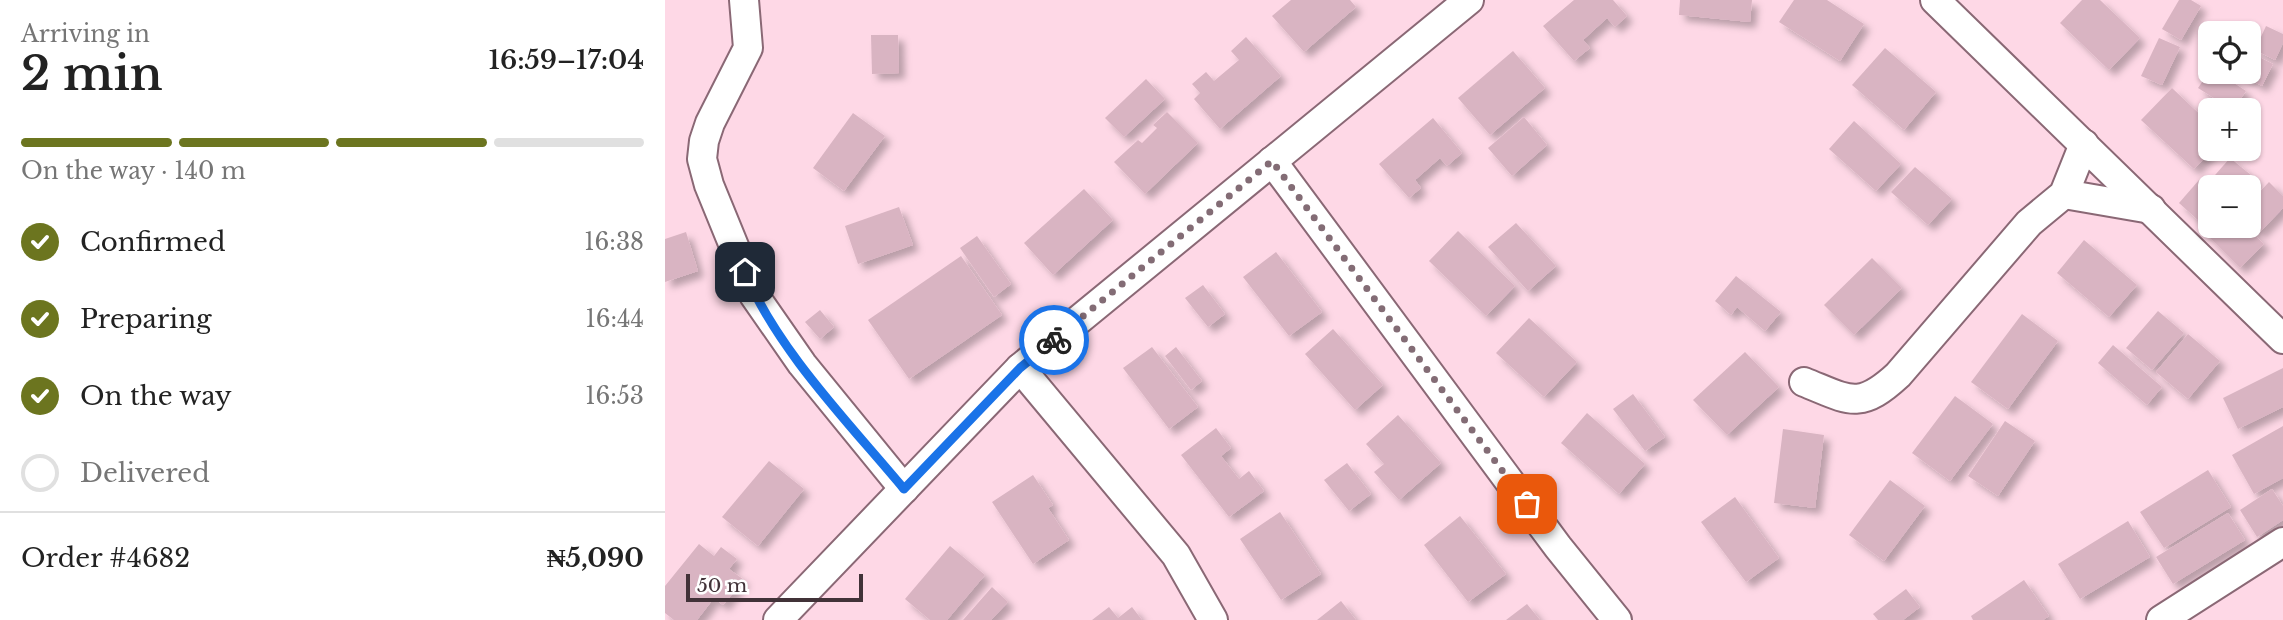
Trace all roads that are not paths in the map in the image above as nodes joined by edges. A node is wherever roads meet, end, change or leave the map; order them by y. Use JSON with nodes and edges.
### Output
{"nodes":[{"id":1,"x":744,"y":0,"type":"edge"},
{"id":2,"x":1469,"y":0,"type":"edge"},
{"id":3,"x":1935,"y":0,"type":"edge"},
{"id":4,"x":2084,"y":144,"type":"junction"},
{"id":5,"x":1272,"y":161,"type":"junction"},
{"id":6,"x":2064,"y":194,"type":"junction"},
{"id":7,"x":2151,"y":209,"type":"junction"},
{"id":8,"x":2283,"y":339,"type":"edge"},
{"id":9,"x":1020,"y":368,"type":"junction"},
{"id":10,"x":1804,"y":382,"type":"dead end"},
{"id":11,"x":904,"y":489,"type":"junction"},
{"id":12,"x":2283,"y":542,"type":"edge"},
{"id":13,"x":778,"y":620,"type":"edge"},
{"id":14,"x":1213,"y":620,"type":"edge"},
{"id":15,"x":1617,"y":620,"type":"edge"},
{"id":16,"x":2161,"y":620,"type":"edge"}],
"edges":[{"from":1,"to":11,"type":"street"},
{"from":2,"to":5,"type":"street"},
{"from":3,"to":4,"type":"street"},
{"from":4,"to":6,"type":"street"},
{"from":4,"to":7,"type":"street"},
{"from":5,"to":9,"type":"street"},
{"from":5,"to":15,"type":"street"},
{"from":6,"to":7,"type":"street"},
{"from":6,"to":10,"type":"street"},
{"from":7,"to":8,"type":"street"},
{"from":9,"to":11,"type":"street"},
{"from":9,"to":14,"type":"street"},
{"from":11,"to":13,"type":"street"},
{"from":12,"to":16,"type":"street"}]}
